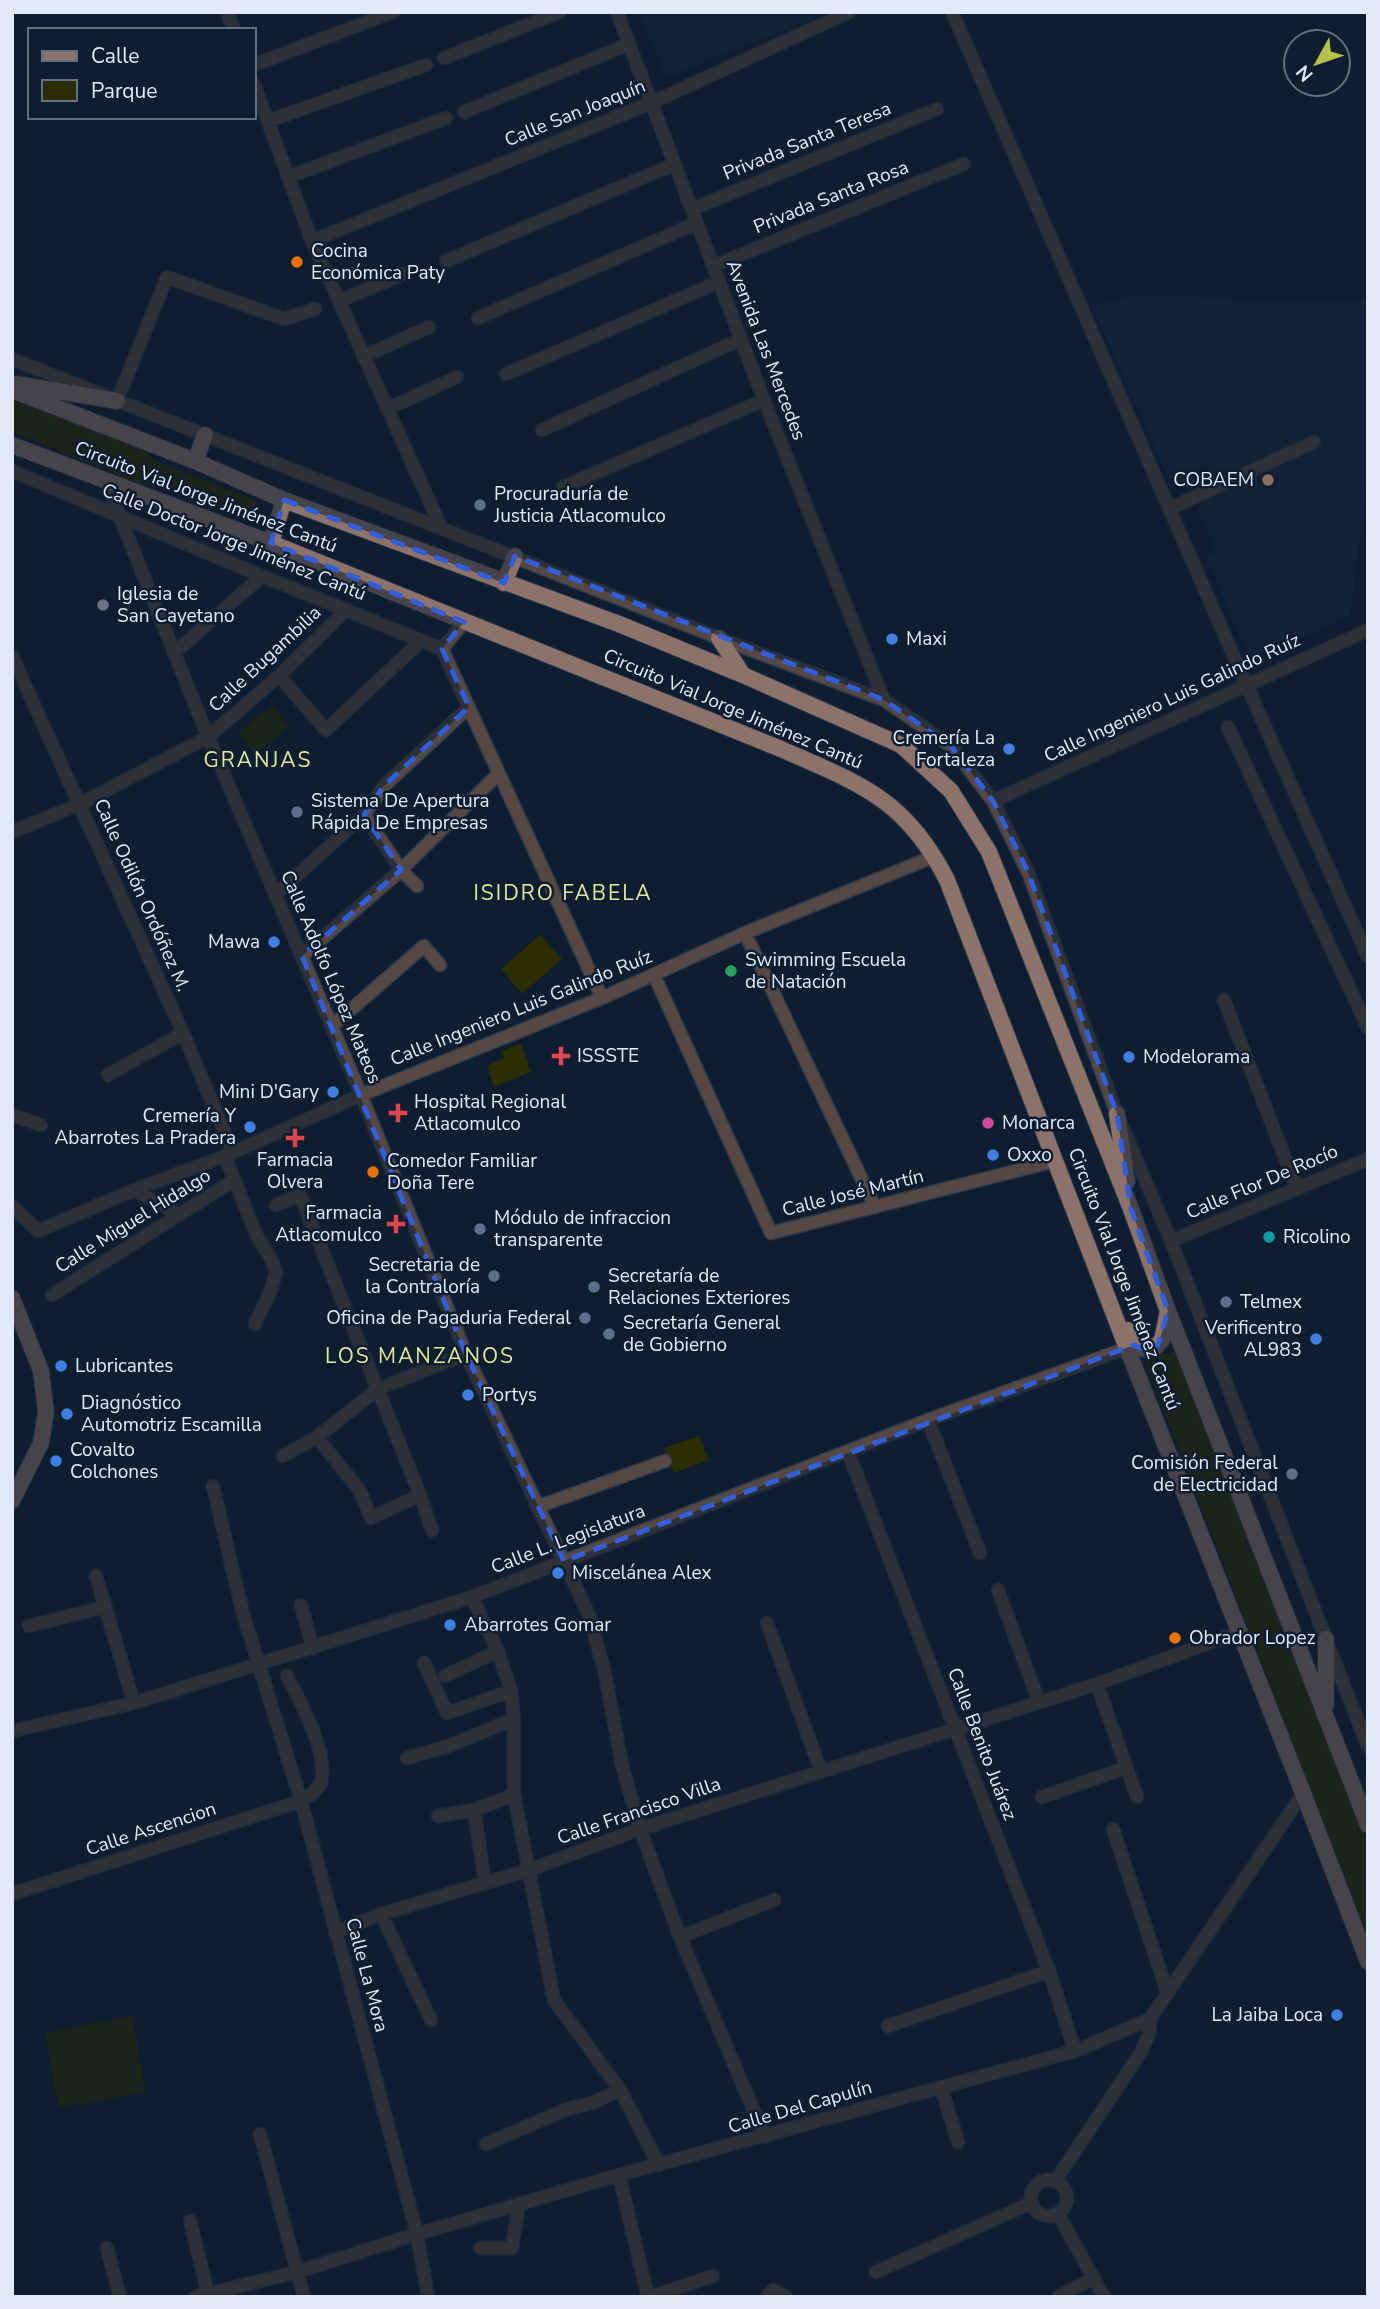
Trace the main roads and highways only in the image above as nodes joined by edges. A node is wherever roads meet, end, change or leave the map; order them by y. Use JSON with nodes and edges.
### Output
{"nodes":[{"id":1,"x":12,"y":383,"type":"edge"},
{"id":2,"x":12,"y":390,"type":"edge"},
{"id":3,"x":117,"y":401,"type":"road end"},
{"id":4,"x":205,"y":435,"type":"road end"},
{"id":5,"x":12,"y":445,"type":"edge"},
{"id":6,"x":195,"y":461,"type":"junction"},
{"id":7,"x":284,"y":500,"type":"junction"},
{"id":8,"x":271,"y":543,"type":"junction"},
{"id":9,"x":515,"y":556,"type":"road end"},
{"id":10,"x":504,"y":583,"type":"junction"},
{"id":11,"x":719,"y":638,"type":"road end"},
{"id":12,"x":743,"y":676,"type":"junction"},
{"id":13,"x":1117,"y":1114,"type":"road end"},
{"id":14,"x":1131,"y":1209,"type":"junction"},
{"id":15,"x":1080,"y":1223,"type":"junction"},
{"id":16,"x":12,"y":1298,"type":"edge"},
{"id":17,"x":1168,"y":1311,"type":"junction"},
{"id":18,"x":16,"y":1317,"type":"edge"},
{"id":19,"x":12,"y":1501,"type":"edge"},
{"id":20,"x":1326,"y":1639,"type":"road end"},
{"id":21,"x":1326,"y":1714,"type":"junction"},
{"id":22,"x":1368,"y":1825,"type":"edge"},
{"id":23,"x":1368,"y":1962,"type":"edge"}],
"edges":[{"from":1,"to":3,"type":"main road"},
{"from":2,"to":6,"type":"main road","name":"Circuito Vial Jorge Jiménez Cantú"},
{"from":4,"to":6,"type":"main road"},
{"from":5,"to":8,"type":"main road","name":"Circuito Vial Jorge Jiménez Cantú"},
{"from":6,"to":7,"type":"main road","name":"Circuito Vial Jorge Jiménez Cantú"},
{"from":7,"to":8,"type":"main road"},
{"from":7,"to":10,"type":"main road","name":"Circuito Vial Jorge Jiménez Cantú"},
{"from":8,"to":15,"type":"main road","name":"Circuito Vial Jorge Jiménez Cantú"},
{"from":9,"to":10,"type":"main road"},
{"from":10,"to":12,"type":"main road","name":"Circuito Vial Jorge Jiménez Cantú"},
{"from":11,"to":12,"type":"main road"},
{"from":12,"to":14,"type":"main road","name":"Circuito Vial Jorge Jiménez Cantú"},
{"from":13,"to":14,"type":"main road"},
{"from":14,"to":17,"type":"main road","name":"Circuito Vial Jorge Jiménez Cantú"},
{"from":15,"to":17,"type":"main road"},
{"from":15,"to":23,"type":"main road","name":"Circuito Vial Jorge Jiménez Cantú"},
{"from":16,"to":18,"type":"main road"},
{"from":17,"to":21,"type":"main road","name":"Circuito Vial Jorge Jiménez Cantú"},
{"from":18,"to":19,"type":"main road"},
{"from":20,"to":21,"type":"main road"},
{"from":21,"to":22,"type":"main road","name":"Circuito Vial Jorge Jiménez Cantú"}]}
